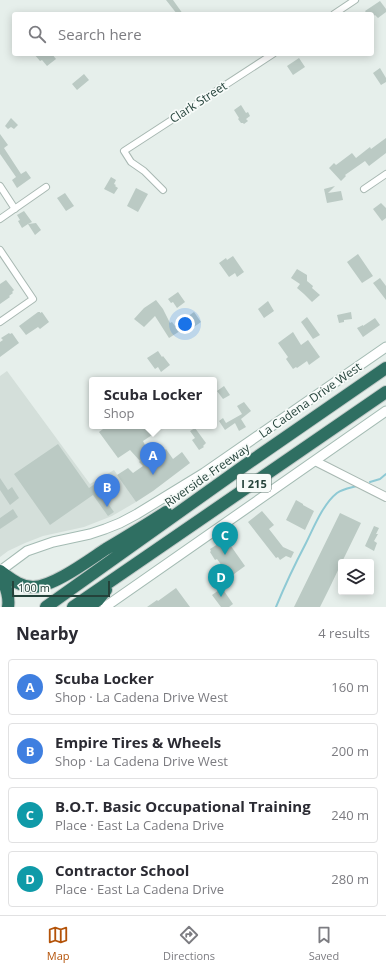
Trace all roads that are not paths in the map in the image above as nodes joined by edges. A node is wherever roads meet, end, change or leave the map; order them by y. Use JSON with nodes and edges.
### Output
{"nodes":[{"id":1,"x":355,"y":0,"type":"edge"},
{"id":2,"x":337,"y":12,"type":"edge"},
{"id":3,"x":270,"y":56,"type":"edge"},
{"id":4,"x":386,"y":174,"type":"edge"},
{"id":5,"x":0,"y":186,"type":"edge"},
{"id":6,"x":46,"y":187,"type":"dead end"},
{"id":7,"x":364,"y":189,"type":"dead end"},
{"id":8,"x":163,"y":190,"type":"dead end"},
{"id":9,"x":15,"y":209,"type":"junction"},
{"id":10,"x":0,"y":219,"type":"edge"},
{"id":11,"x":0,"y":250,"type":"edge"},
{"id":12,"x":0,"y":322,"type":"edge"},
{"id":13,"x":386,"y":347,"type":"edge"},
{"id":14,"x":386,"y":368,"type":"edge"},
{"id":15,"x":386,"y":392,"type":"edge"},
{"id":16,"x":386,"y":411,"type":"edge"},
{"id":17,"x":315,"y":461,"type":"junction"},
{"id":18,"x":244,"y":466,"type":"junction"},
{"id":19,"x":386,"y":497,"type":"edge"},
{"id":20,"x":0,"y":571,"type":"edge"},
{"id":21,"x":122,"y":573,"type":"junction"},
{"id":22,"x":8,"y":607,"type":"edge"},
{"id":23,"x":46,"y":607,"type":"edge"},
{"id":24,"x":73,"y":607,"type":"edge"},
{"id":25,"x":88,"y":607,"type":"edge"},
{"id":26,"x":106,"y":607,"type":"edge"}],
"edges":[{"from":1,"to":2,"type":"street"},
{"from":3,"to":8,"type":"street","name":"Clark Street"},
{"from":4,"to":7,"type":"street"},
{"from":5,"to":9,"type":"street"},
{"from":6,"to":9,"type":"street"},
{"from":9,"to":10,"type":"street"},
{"from":11,"to":12,"type":"street"},
{"from":13,"to":20,"type":"main road","name":"La Cadena Drive West"},
{"from":14,"to":18,"type":"highway","name":"Riverside Freeway","number":"I 215"},
{"from":15,"to":21,"type":"highway","number":"I 215"},
{"from":16,"to":17,"type":"main road"},
{"from":17,"to":19,"type":"street"},
{"from":17,"to":26,"type":"main road"},
{"from":18,"to":20,"type":"highway"},
{"from":18,"to":23,"type":"highway","name":"Riverside Freeway","number":"I 215"},
{"from":20,"to":22,"type":"highway"},
{"from":21,"to":24,"type":"highway","number":"I 215"},
{"from":21,"to":25,"type":"highway"}]}
